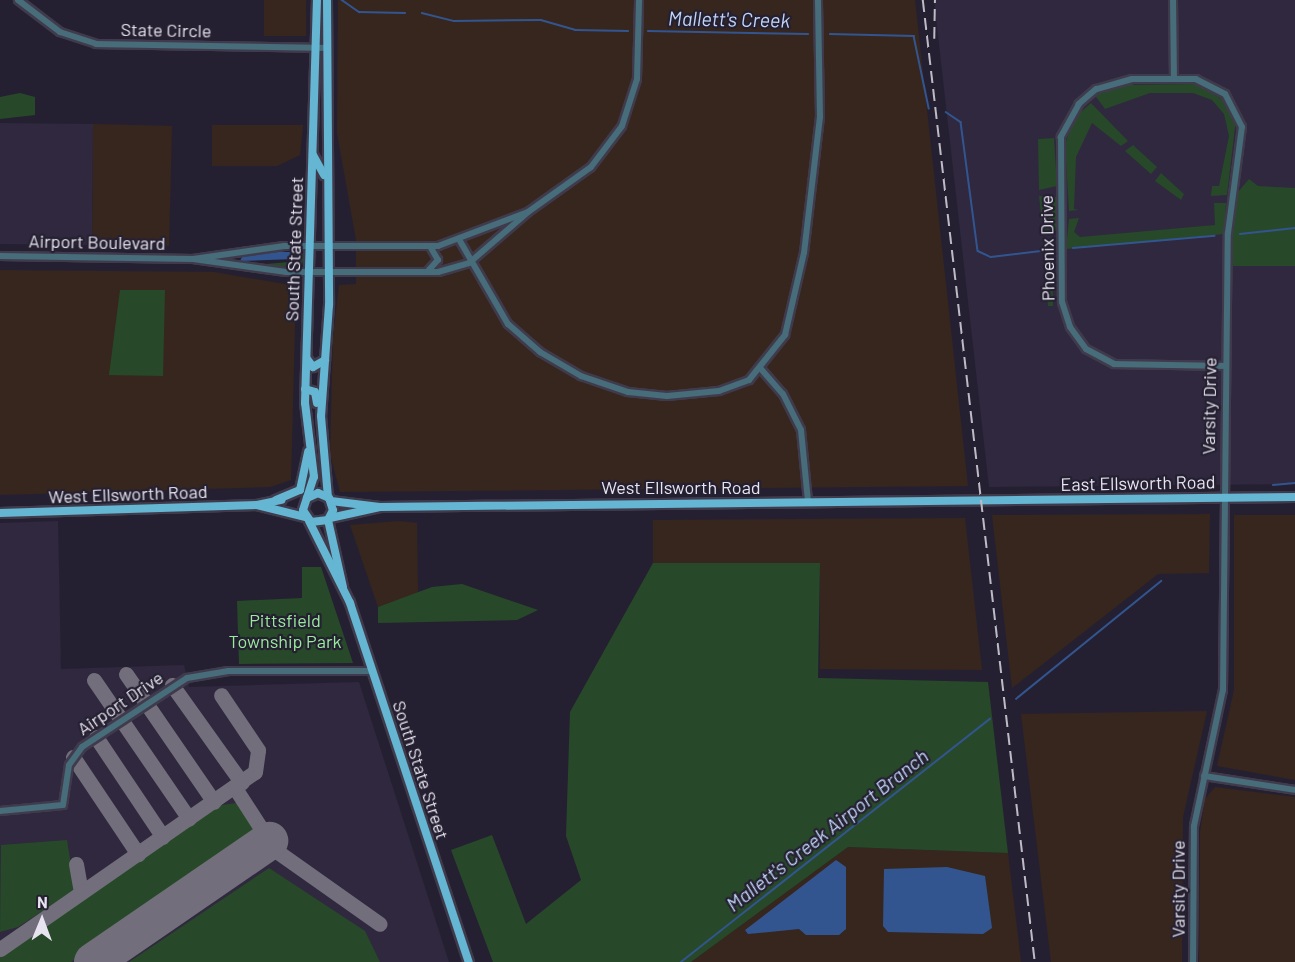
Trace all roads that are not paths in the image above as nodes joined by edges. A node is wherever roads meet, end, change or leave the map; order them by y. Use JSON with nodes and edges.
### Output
{"nodes":[{"id":1,"x":18,"y":0,"type":"edge"},
{"id":2,"x":317,"y":0,"type":"edge"},
{"id":3,"x":327,"y":0,"type":"edge"},
{"id":4,"x":639,"y":0,"type":"edge"},
{"id":5,"x":818,"y":0,"type":"edge"},
{"id":6,"x":1173,"y":0,"type":"edge"},
{"id":7,"x":317,"y":23,"type":"junction"},
{"id":8,"x":327,"y":23,"type":"junction"},
{"id":9,"x":316,"y":47,"type":"junction"},
{"id":10,"x":327,"y":48,"type":"junction"},
{"id":11,"x":1174,"y":78,"type":"junction"},
{"id":12,"x":313,"y":155,"type":"junction"},
{"id":13,"x":528,"y":212,"type":"junction"},
{"id":14,"x":328,"y":218,"type":"junction"},
{"id":15,"x":460,"y":241,"type":"junction"},
{"id":16,"x":430,"y":246,"type":"junction"},
{"id":17,"x":306,"y":247,"type":"junction"},
{"id":18,"x":329,"y":247,"type":"junction"},
{"id":19,"x":263,"y":248,"type":"junction"},
{"id":20,"x":0,"y":256,"type":"edge"},
{"id":21,"x":193,"y":259,"type":"junction"},
{"id":22,"x":469,"y":263,"type":"junction"},
{"id":23,"x":238,"y":266,"type":"junction"},
{"id":24,"x":306,"y":272,"type":"junction"},
{"id":25,"x":425,"y":272,"type":"junction"},
{"id":26,"x":329,"y":273,"type":"junction"},
{"id":27,"x":306,"y":354,"type":"junction"},
{"id":28,"x":325,"y":360,"type":"junction"},
{"id":29,"x":1225,"y":366,"type":"junction"},
{"id":30,"x":761,"y":369,"type":"junction"},
{"id":31,"x":305,"y":389,"type":"junction"},
{"id":32,"x":306,"y":418,"type":"junction"},
{"id":33,"x":321,"y":428,"type":"junction"},
{"id":34,"x":308,"y":435,"type":"junction"},
{"id":35,"x":322,"y":450,"type":"junction"},
{"id":36,"x":1223,"y":497,"type":"junction"},
{"id":37,"x":1295,"y":497,"type":"edge"},
{"id":38,"x":306,"y":499,"type":"junction"},
{"id":39,"x":982,"y":499,"type":"joint"},
{"id":40,"x":276,"y":500,"type":"junction"},
{"id":41,"x":330,"y":500,"type":"junction"},
{"id":42,"x":808,"y":501,"type":"junction"},
{"id":43,"x":257,"y":506,"type":"junction"},
{"id":44,"x":380,"y":507,"type":"junction"},
{"id":45,"x":0,"y":513,"type":"edge"},
{"id":46,"x":307,"y":519,"type":"junction"},
{"id":47,"x":329,"y":519,"type":"junction"},
{"id":48,"x":343,"y":588,"type":"junction"},
{"id":49,"x":373,"y":670,"type":"junction"},
{"id":50,"x":1204,"y":776,"type":"junction"},
{"id":51,"x":1295,"y":790,"type":"edge"},
{"id":52,"x":0,"y":812,"type":"edge"},
{"id":53,"x":469,"y":962,"type":"edge"},
{"id":54,"x":1193,"y":962,"type":"edge"}],
"edges":[{"from":1,"to":9,"type":"street","name":"State Circle"},
{"from":2,"to":7,"type":"main road","name":"South State Street"},
{"from":3,"to":8,"type":"main road","name":"South State Street"},
{"from":4,"to":13,"type":"street"},
{"from":5,"to":30,"type":"street"},
{"from":6,"to":11,"type":"street"},
{"from":7,"to":8,"type":"street"},
{"from":7,"to":9,"type":"main road","name":"South State Street"},
{"from":8,"to":10,"type":"main road","name":"South State Street"},
{"from":9,"to":10,"type":"street","name":"State Circle"},
{"from":9,"to":12,"type":"main road","name":"South State Street"},
{"from":10,"to":14,"type":"main road","name":"South State Street"},
{"from":11,"to":29,"type":"street","name":"Varsity Drive"},
{"from":11,"to":29,"type":"street","name":"Phoenix Drive"},
{"from":12,"to":14,"type":"main road"},
{"from":12,"to":17,"type":"main road","name":"South State Street"},
{"from":13,"to":15,"type":"street","name":"Airport Boulevard"},
{"from":13,"to":22,"type":"street"},
{"from":14,"to":18,"type":"main road","name":"South State Street"},
{"from":15,"to":16,"type":"street","name":"Airport Boulevard"},
{"from":15,"to":22,"type":"street"},
{"from":16,"to":18,"type":"street","name":"Airport Boulevard"},
{"from":16,"to":25,"type":"street"},
{"from":17,"to":18,"type":"street","name":"Airport Boulevard"},
{"from":17,"to":19,"type":"street","name":"Airport Boulevard"},
{"from":17,"to":24,"type":"main road","name":"South State Street"},
{"from":18,"to":26,"type":"main road","name":"South State Street"},
{"from":19,"to":21,"type":"street","name":"Airport Boulevard"},
{"from":19,"to":23,"type":"street"},
{"from":20,"to":21,"type":"street","name":"Airport Boulevard"},
{"from":21,"to":23,"type":"street","name":"Airport Boulevard"},
{"from":22,"to":25,"type":"street","name":"Airport Boulevard"},
{"from":22,"to":30,"type":"street"},
{"from":23,"to":24,"type":"street","name":"Airport Boulevard"},
{"from":24,"to":26,"type":"street","name":"Airport Boulevard"},
{"from":24,"to":27,"type":"main road","name":"South State Street"},
{"from":25,"to":26,"type":"street","name":"Airport Boulevard"},
{"from":26,"to":28,"type":"main road","name":"South State Street"},
{"from":27,"to":28,"type":"main road"},
{"from":27,"to":31,"type":"main road","name":"South State Street"},
{"from":28,"to":33,"type":"main road","name":"South State Street"},
{"from":29,"to":36,"type":"street","name":"Varsity Drive"},
{"from":30,"to":42,"type":"street"},
{"from":31,"to":32,"type":"main road","name":"South State Street"},
{"from":31,"to":33,"type":"main road"},
{"from":32,"to":34,"type":"main road","name":"South State Street"},
{"from":32,"to":35,"type":"main road"},
{"from":33,"to":35,"type":"main road","name":"South State Street"},
{"from":34,"to":38,"type":"main road","name":"South State Street"},
{"from":34,"to":40,"type":"main road"},
{"from":35,"to":41,"type":"main road","name":"South State Street"},
{"from":36,"to":37,"type":"main road","name":"East Ellsworth Road"},
{"from":36,"to":39,"type":"main road","name":"East Ellsworth Road"},
{"from":36,"to":50,"type":"street","name":"Varsity Drive"},
{"from":38,"to":40,"type":"main road","name":"West Ellsworth Road"},
{"from":38,"to":41,"type":"main road","name":"West Ellsworth Road"},
{"from":38,"to":46,"type":"main road","name":"South State Street"},
{"from":39,"to":42,"type":"main road","name":"West Ellsworth Road"},
{"from":40,"to":43,"type":"main road","name":"West Ellsworth Road"},
{"from":41,"to":44,"type":"main road","name":"West Ellsworth Road"},
{"from":41,"to":47,"type":"main road","name":"South State Street"},
{"from":42,"to":44,"type":"main road","name":"West Ellsworth Road"},
{"from":43,"to":45,"type":"main road","name":"West Ellsworth Road"},
{"from":43,"to":46,"type":"main road","name":"West Ellsworth Road"},
{"from":44,"to":47,"type":"main road","name":"West Ellsworth Road"},
{"from":46,"to":47,"type":"main road","name":"West Ellsworth Road"},
{"from":46,"to":48,"type":"main road","name":"South State Street"},
{"from":47,"to":48,"type":"main road","name":"South State Street"},
{"from":48,"to":49,"type":"main road","name":"South State Street"},
{"from":49,"to":52,"type":"street","name":"Airport Drive"},
{"from":49,"to":53,"type":"main road","name":"South State Street"},
{"from":50,"to":51,"type":"street"},
{"from":50,"to":54,"type":"street","name":"Varsity Drive"}]}
